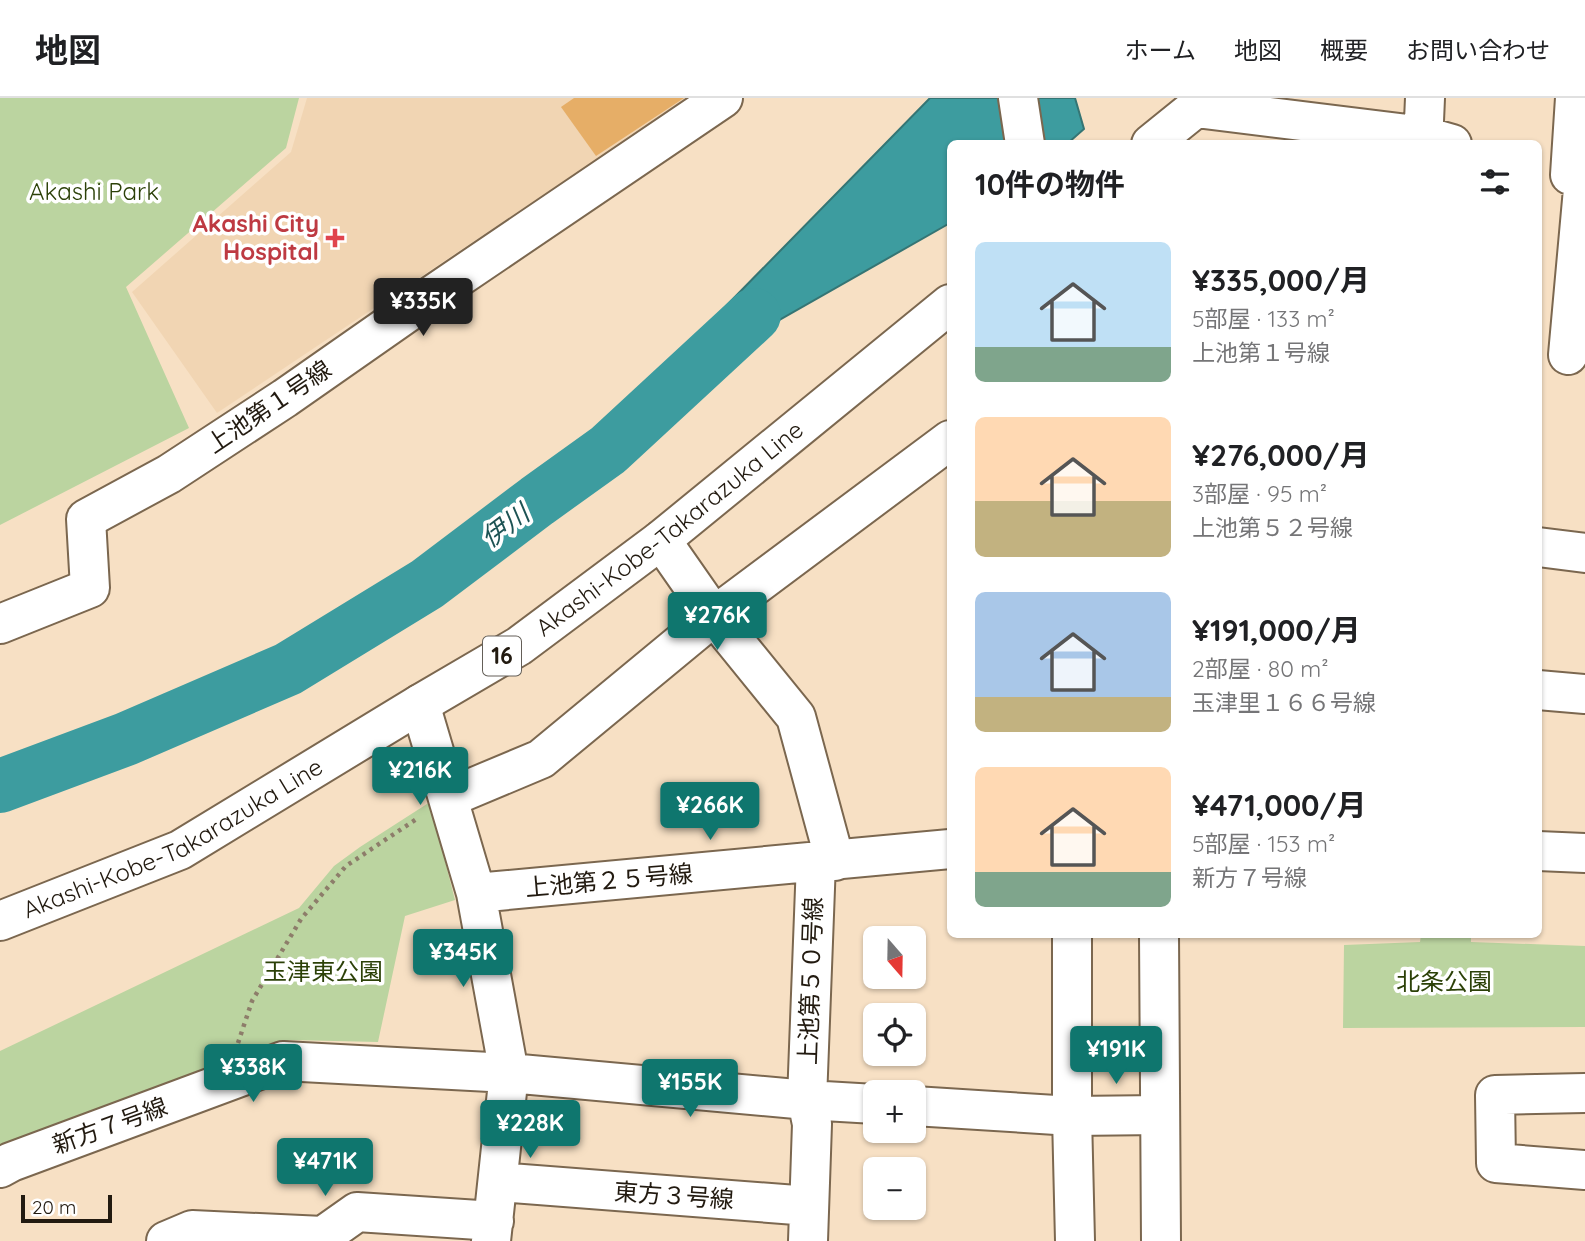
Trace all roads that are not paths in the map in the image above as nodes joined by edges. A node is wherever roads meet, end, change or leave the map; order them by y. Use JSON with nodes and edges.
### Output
{"nodes":[{"id":1,"x":723,"y":98,"type":"edge"},
{"id":2,"x":1018,"y":98,"type":"edge"},
{"id":3,"x":1425,"y":98,"type":"edge"},
{"id":4,"x":1575,"y":98,"type":"edge"},
{"id":5,"x":1202,"y":103,"type":"edge"},
{"id":6,"x":1024,"y":140,"type":"edge"},
{"id":7,"x":1156,"y":140,"type":"edge"},
{"id":8,"x":1427,"y":140,"type":"edge"},
{"id":9,"x":1433,"y":140,"type":"edge"},
{"id":10,"x":1569,"y":175,"type":"edge"},
{"id":11,"x":947,"y":306,"type":"edge"},
{"id":12,"x":1564,"y":355,"type":"edge"},
{"id":13,"x":947,"y":442,"type":"edge"},
{"id":14,"x":661,"y":540,"type":"junction"},
{"id":15,"x":1542,"y":548,"type":"edge"},
{"id":16,"x":1585,"y":553,"type":"edge"},
{"id":17,"x":714,"y":616,"type":"junction"},
{"id":18,"x":0,"y":624,"type":"edge"},
{"id":19,"x":1542,"y":690,"type":"edge"},
{"id":20,"x":1585,"y":694,"type":"edge"},
{"id":21,"x":420,"y":704,"type":"junction"},
{"id":22,"x":448,"y":798,"type":"junction"},
{"id":23,"x":947,"y":849,"type":"edge"},
{"id":24,"x":1542,"y":851,"type":"edge"},
{"id":25,"x":1585,"y":853,"type":"edge"},
{"id":26,"x":825,"y":862,"type":"junction"},
{"id":27,"x":476,"y":893,"type":"junction"},
{"id":28,"x":0,"y":921,"type":"edge"},
{"id":29,"x":1072,"y":938,"type":"edge"},
{"id":30,"x":1159,"y":938,"type":"edge"},
{"id":31,"x":509,"y":1073,"type":"junction"},
{"id":32,"x":1585,"y":1093,"type":"edge"},
{"id":33,"x":807,"y":1100,"type":"junction"},
{"id":34,"x":863,"y":1103,"type":"edge"},
{"id":35,"x":926,"y":1107,"type":"edge"},
{"id":36,"x":1160,"y":1115,"type":"junction"},
{"id":37,"x":1072,"y":1116,"type":"junction"},
{"id":38,"x":0,"y":1168,"type":"edge"},
{"id":39,"x":1585,"y":1170,"type":"edge"},
{"id":40,"x":498,"y":1182,"type":"junction"},
{"id":41,"x":809,"y":1224,"type":"edge"},
{"id":42,"x":493,"y":1231,"type":"edge"},
{"id":43,"x":166,"y":1241,"type":"edge"},
{"id":44,"x":1075,"y":1241,"type":"edge"},
{"id":45,"x":1161,"y":1241,"type":"edge"}],
"edges":[{"from":1,"to":18,"type":"street","name":"上池第１号線"},
{"from":2,"to":6,"type":"street"},
{"from":3,"to":9,"type":"street"},
{"from":4,"to":10,"type":"street"},
{"from":5,"to":7,"type":"street"},
{"from":5,"to":8,"type":"street"},
{"from":10,"to":12,"type":"street"},
{"from":11,"to":14,"type":"street","name":"Akashi-Kobe-Takarazuka Line","number":"16"},
{"from":13,"to":17,"type":"street"},
{"from":14,"to":17,"type":"street","name":"上池第５０号線"},
{"from":14,"to":21,"type":"street","name":"Akashi-Kobe-Takarazuka Line","number":"16"},
{"from":15,"to":16,"type":"street"},
{"from":17,"to":22,"type":"street"},
{"from":17,"to":26,"type":"street","name":"上池第５０号線"},
{"from":19,"to":20,"type":"street"},
{"from":21,"to":22,"type":"street"},
{"from":21,"to":28,"type":"street","name":"Akashi-Kobe-Takarazuka Line","number":"16"},
{"from":22,"to":27,"type":"street"},
{"from":23,"to":26,"type":"street","name":"上池第２５号線"},
{"from":24,"to":25,"type":"street"},
{"from":26,"to":27,"type":"street","name":"上池第２５号線"},
{"from":26,"to":33,"type":"street","name":"上池第５０号線"},
{"from":27,"to":31,"type":"street"},
{"from":29,"to":37,"type":"street"},
{"from":30,"to":36,"type":"street"},
{"from":31,"to":33,"type":"street","name":"新方７号線"},
{"from":31,"to":38,"type":"street","name":"新方７号線"},
{"from":31,"to":40,"type":"street"},
{"from":32,"to":39,"type":"street"},
{"from":33,"to":34,"type":"street","name":"新方７号線"},
{"from":33,"to":41,"type":"street","name":"上池第５０号線"},
{"from":35,"to":37,"type":"street"},
{"from":36,"to":37,"type":"street"},
{"from":36,"to":45,"type":"street"},
{"from":37,"to":44,"type":"street"},
{"from":40,"to":41,"type":"street","name":"東方３号線"},
{"from":40,"to":42,"type":"street"},
{"from":42,"to":43,"type":"street"}]}
